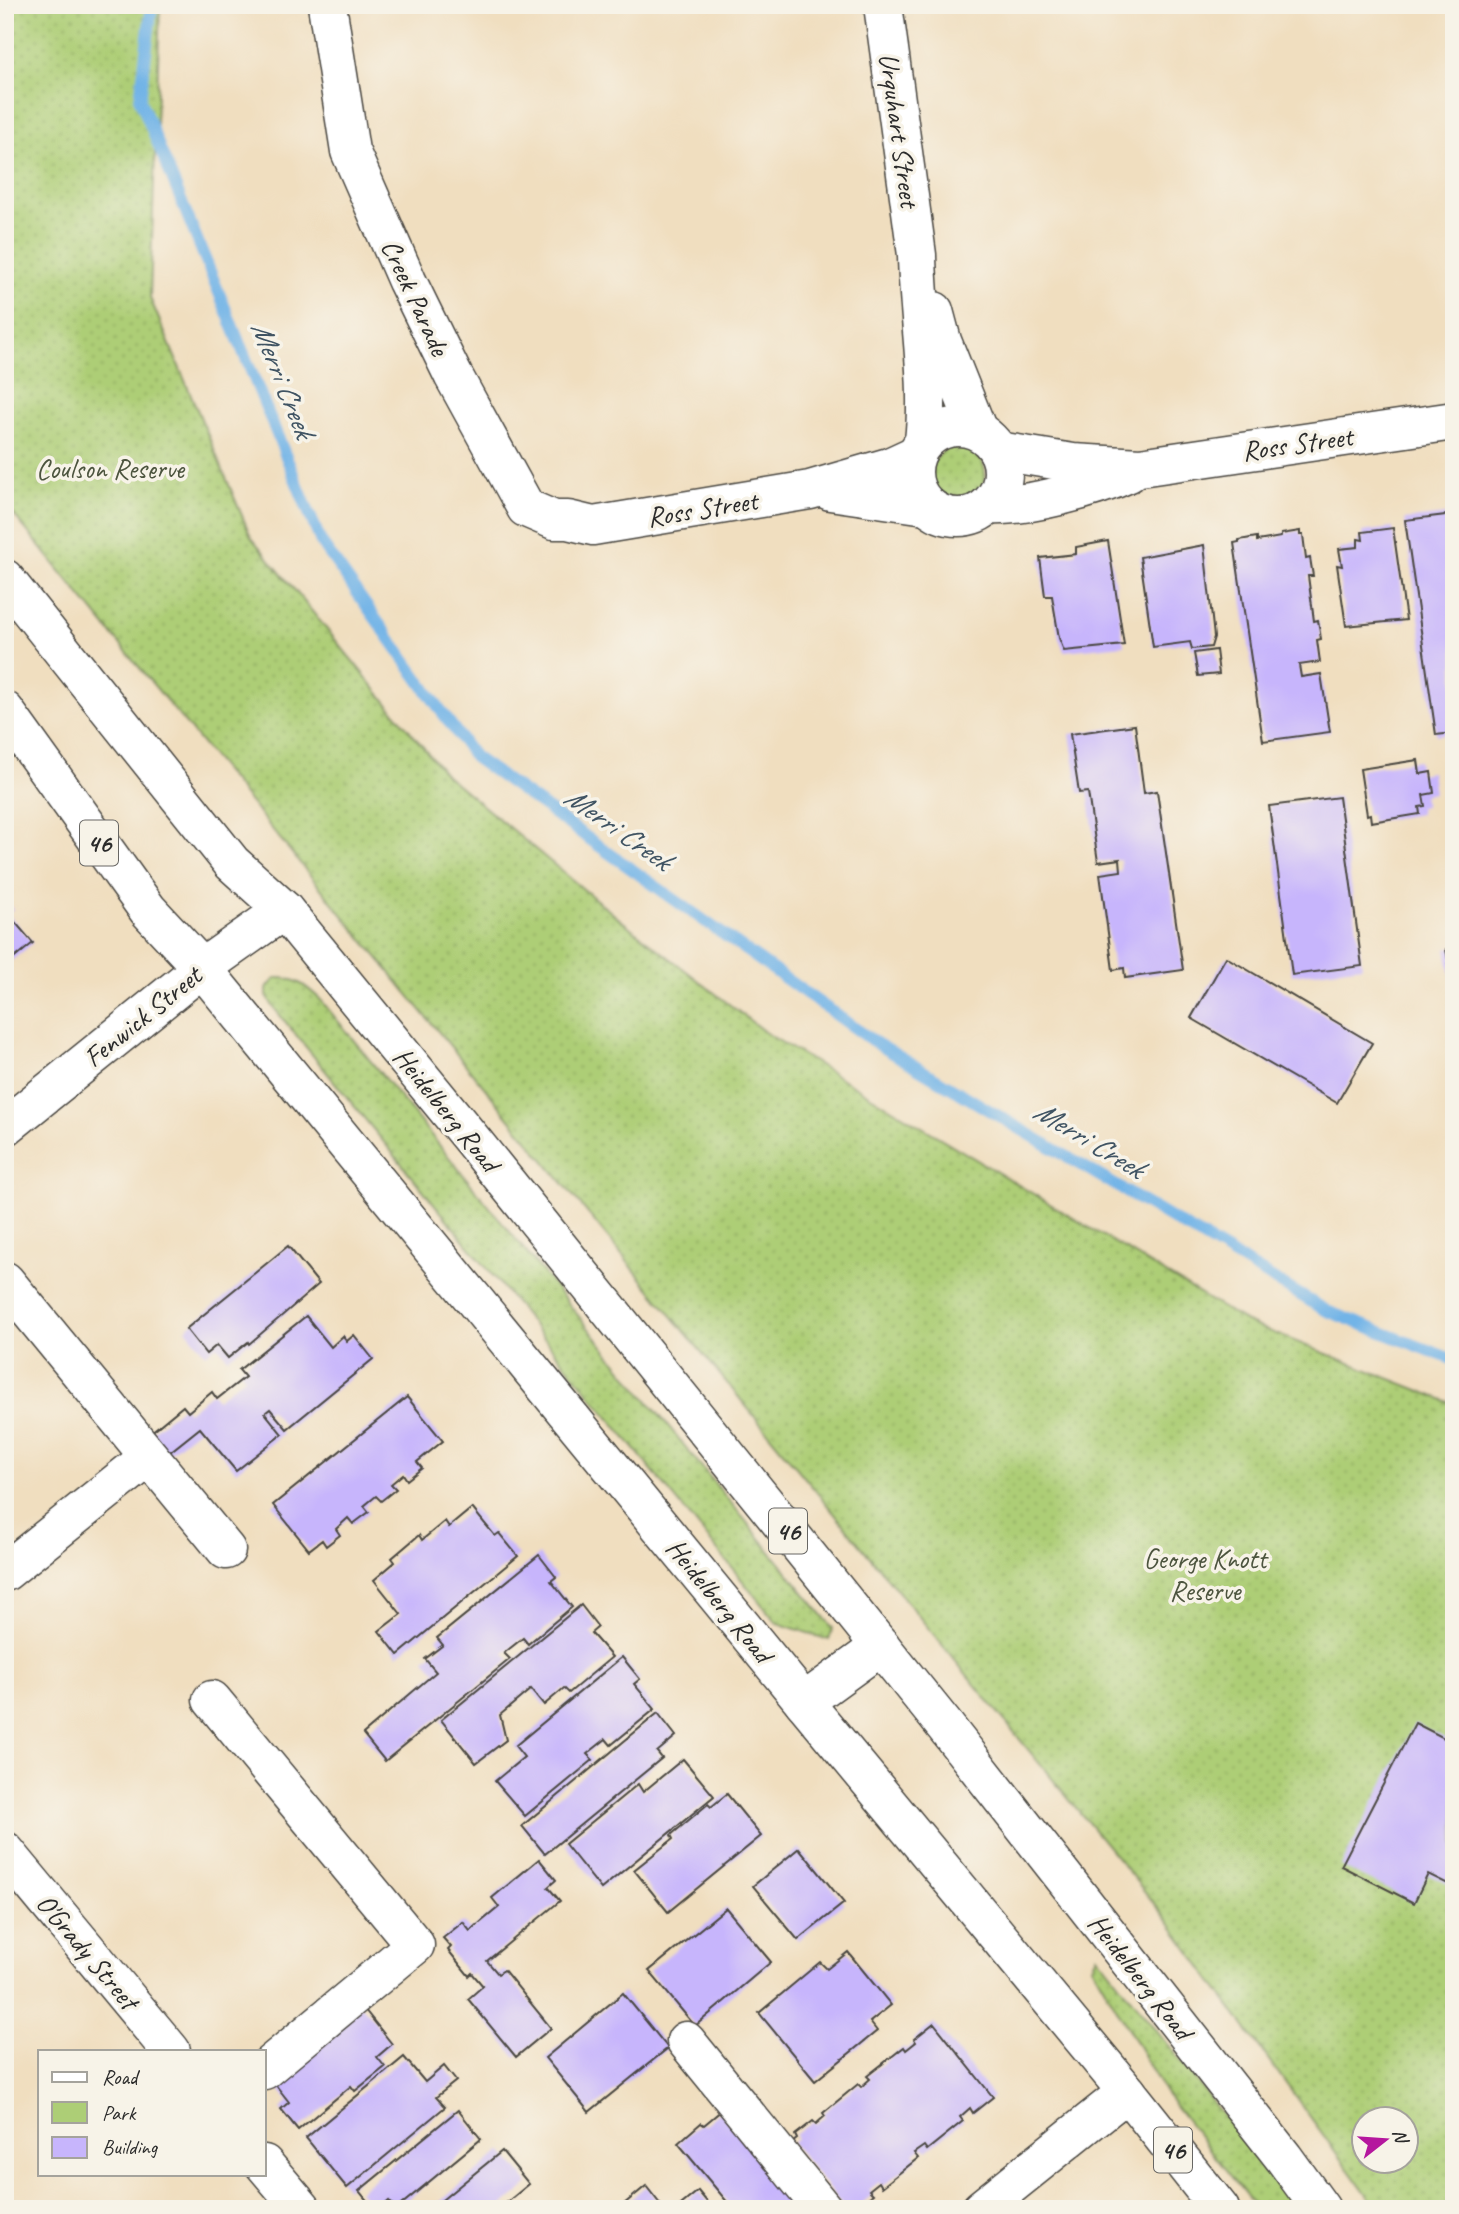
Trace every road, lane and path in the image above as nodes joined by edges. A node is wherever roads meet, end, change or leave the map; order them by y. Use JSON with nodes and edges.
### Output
{"nodes":[{"id":1,"x":327,"y":5,"type":"edge"},
{"id":2,"x":883,"y":5,"type":"edge"},
{"id":3,"x":918,"y":255,"type":"junction"},
{"id":4,"x":1454,"y":421,"type":"edge"},
{"id":5,"x":988,"y":441,"type":"junction"},
{"id":6,"x":920,"y":448,"type":"junction"},
{"id":7,"x":1140,"y":467,"type":"junction"},
{"id":8,"x":810,"y":490,"type":"junction"},
{"id":9,"x":926,"y":505,"type":"junction"},
{"id":10,"x":989,"y":505,"type":"junction"},
{"id":11,"x":593,"y":526,"type":"joint"},
{"id":12,"x":5,"y":579,"type":"edge"},
{"id":13,"x":5,"y":711,"type":"edge"},
{"id":14,"x":284,"y":910,"type":"junction"},
{"id":15,"x":202,"y":968,"type":"junction"},
{"id":16,"x":5,"y":1127,"type":"edge"},
{"id":17,"x":5,"y":1281,"type":"edge"},
{"id":18,"x":149,"y":1457,"type":"junction"},
{"id":19,"x":226,"y":1550,"type":"dead end"},
{"id":20,"x":5,"y":1572,"type":"edge"},
{"id":21,"x":880,"y":1646,"type":"junction"},
{"id":22,"x":212,"y":1700,"type":"dead end"},
{"id":23,"x":804,"y":1702,"type":"junction"},
{"id":24,"x":5,"y":1851,"type":"edge"},
{"id":25,"x":686,"y":2041,"type":"dead end"},
{"id":26,"x":170,"y":2050,"type":"edge"},
{"id":27,"x":266,"y":2068,"type":"edge"},
{"id":28,"x":1127,"y":2092,"type":"junction"},
{"id":29,"x":266,"y":2166,"type":"edge"},
{"id":30,"x":302,"y":2209,"type":"edge"},
{"id":31,"x":823,"y":2209,"type":"edge"},
{"id":32,"x":981,"y":2209,"type":"edge"},
{"id":33,"x":1220,"y":2209,"type":"edge"},
{"id":34,"x":1321,"y":2209,"type":"edge"}],
"edges":[{"from":1,"to":11,"type":"main road","name":"Creek Parade"},
{"from":2,"to":3,"type":"main road","name":"Urquhart Street"},
{"from":3,"to":5,"type":"main road","name":"Urquhart Street"},
{"from":3,"to":6,"type":"main road","name":"Urquhart Street"},
{"from":4,"to":7,"type":"main road","name":"Ross Street"},
{"from":5,"to":6,"type":"main road"},
{"from":5,"to":7,"type":"main road","name":"Ross Street"},
{"from":5,"to":10,"type":"main road"},
{"from":6,"to":8,"type":"main road","name":"Ross Street"},
{"from":6,"to":9,"type":"main road"},
{"from":7,"to":10,"type":"main road","name":"Ross Street"},
{"from":8,"to":9,"type":"main road","name":"Ross Street"},
{"from":8,"to":11,"type":"main road","name":"Ross Street"},
{"from":9,"to":10,"type":"main road"},
{"from":12,"to":14,"type":"main road","name":"Heidelberg Road","number":"46"},
{"from":13,"to":15,"type":"main road","name":"Heidelberg Road","number":"46"},
{"from":14,"to":15,"type":"main road","name":"Fenwick Street"},
{"from":14,"to":21,"type":"main road","name":"Heidelberg Road","number":"46"},
{"from":15,"to":16,"type":"main road","name":"Fenwick Street"},
{"from":15,"to":23,"type":"main road","name":"Heidelberg Road","number":"46"},
{"from":17,"to":18,"type":"main road"},
{"from":18,"to":19,"type":"main road"},
{"from":18,"to":20,"type":"main road"},
{"from":21,"to":23,"type":"main road"},
{"from":21,"to":34,"type":"main road","name":"Heidelberg Road","number":"46"},
{"from":22,"to":27,"type":"main road"},
{"from":23,"to":28,"type":"main road","name":"Heidelberg Road","number":"46"},
{"from":24,"to":26,"type":"main road","name":"O'Grady Street"},
{"from":25,"to":31,"type":"main road"},
{"from":28,"to":32,"type":"main road"},
{"from":28,"to":33,"type":"main road","name":"Heidelberg Road","number":"46"},
{"from":29,"to":30,"type":"main road"}]}
